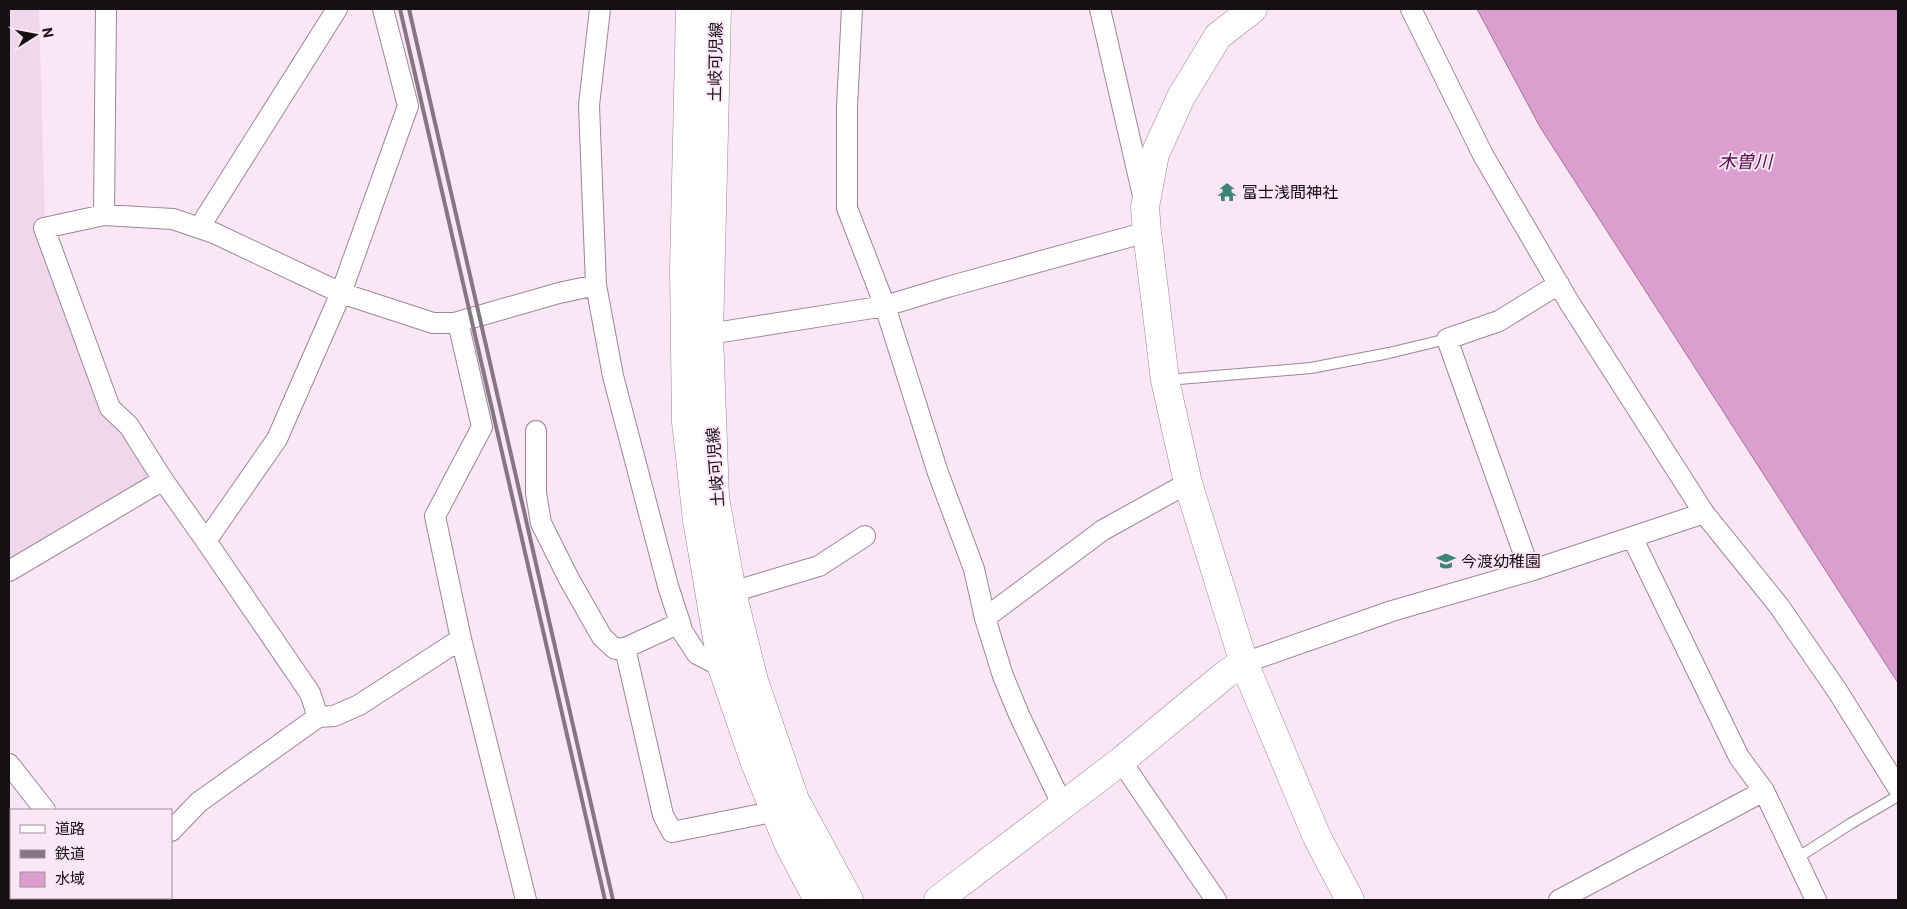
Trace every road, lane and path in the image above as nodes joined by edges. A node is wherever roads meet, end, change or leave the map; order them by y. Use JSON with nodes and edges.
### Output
{"nodes":[{"id":1,"x":106,"y":9,"type":"edge"},
{"id":2,"x":337,"y":9,"type":"edge"},
{"id":3,"x":383,"y":9,"type":"edge"},
{"id":4,"x":600,"y":9,"type":"edge"},
{"id":5,"x":690,"y":9,"type":"edge"},
{"id":6,"x":717,"y":9,"type":"edge"},
{"id":7,"x":852,"y":9,"type":"edge"},
{"id":8,"x":1100,"y":9,"type":"edge"},
{"id":9,"x":1253,"y":9,"type":"edge"},
{"id":10,"x":1411,"y":9,"type":"edge"},
{"id":11,"x":104,"y":216,"type":"junction"},
{"id":12,"x":1146,"y":219,"type":"junction"},
{"id":13,"x":198,"y":228,"type":"junction"},
{"id":14,"x":1559,"y":284,"type":"junction"},
{"id":15,"x":596,"y":285,"type":"junction"},
{"id":16,"x":341,"y":293,"type":"junction"},
{"id":17,"x":885,"y":306,"type":"junction"},
{"id":18,"x":458,"y":322,"type":"junction"},
{"id":19,"x":709,"y":334,"type":"junction"},
{"id":20,"x":1447,"y":339,"type":"junction"},
{"id":21,"x":1165,"y":380,"type":"junction"},
{"id":22,"x":536,"y":431,"type":"dead end"},
{"id":23,"x":164,"y":480,"type":"junction"},
{"id":24,"x":1188,"y":483,"type":"junction"},
{"id":25,"x":1704,"y":513,"type":"junction"},
{"id":26,"x":865,"y":536,"type":"dead end"},
{"id":27,"x":1632,"y":537,"type":"junction"},
{"id":28,"x":206,"y":541,"type":"junction"},
{"id":29,"x":9,"y":571,"type":"edge"},
{"id":30,"x":1530,"y":571,"type":"junction"},
{"id":31,"x":732,"y":592,"type":"junction"},
{"id":32,"x":985,"y":618,"type":"junction"},
{"id":33,"x":680,"y":623,"type":"junction"},
{"id":34,"x":461,"y":639,"type":"junction"},
{"id":35,"x":625,"y":648,"type":"junction"},
{"id":36,"x":1244,"y":663,"type":"junction"},
{"id":37,"x":722,"y":667,"type":"junction"},
{"id":38,"x":318,"y":717,"type":"junction"},
{"id":39,"x":1121,"y":761,"type":"junction"},
{"id":40,"x":9,"y":764,"type":"edge"},
{"id":41,"x":1898,"y":788,"type":"edge"},
{"id":42,"x":1764,"y":791,"type":"junction"},
{"id":43,"x":1898,"y":796,"type":"edge"},
{"id":44,"x":773,"y":806,"type":"junction"},
{"id":45,"x":1063,"y":806,"type":"junction"},
{"id":46,"x":44,"y":809,"type":"edge"},
{"id":47,"x":172,"y":830,"type":"edge"},
{"id":48,"x":1797,"y":858,"type":"junction"},
{"id":49,"x":526,"y":900,"type":"edge"},
{"id":50,"x":818,"y":900,"type":"edge"},
{"id":51,"x":849,"y":900,"type":"edge"},
{"id":52,"x":938,"y":900,"type":"edge"},
{"id":53,"x":1216,"y":900,"type":"edge"},
{"id":54,"x":1350,"y":900,"type":"edge"},
{"id":55,"x":1559,"y":900,"type":"edge"},
{"id":56,"x":1816,"y":900,"type":"edge"}],
"edges":[{"from":1,"to":11,"type":"street"},
{"from":2,"to":13,"type":"street"},
{"from":3,"to":16,"type":"street"},
{"from":4,"to":15,"type":"street"},
{"from":5,"to":37,"type":"main road","name":"土岐可児線"},
{"from":6,"to":19,"type":"main road","name":"土岐可児線"},
{"from":7,"to":17,"type":"street"},
{"from":8,"to":12,"type":"street"},
{"from":9,"to":12,"type":"main road"},
{"from":10,"to":14,"type":"street"},
{"from":11,"to":13,"type":"street"},
{"from":11,"to":23,"type":"street"},
{"from":12,"to":17,"type":"street"},
{"from":12,"to":21,"type":"main road"},
{"from":13,"to":16,"type":"street"},
{"from":14,"to":20,"type":"street"},
{"from":14,"to":25,"type":"street"},
{"from":15,"to":18,"type":"street"},
{"from":15,"to":33,"type":"street"},
{"from":16,"to":18,"type":"street"},
{"from":16,"to":28,"type":"street"},
{"from":17,"to":19,"type":"street"},
{"from":17,"to":32,"type":"street"},
{"from":18,"to":34,"type":"street"},
{"from":19,"to":31,"type":"main road","name":"土岐可児線"},
{"from":20,"to":21,"type":"lane"},
{"from":20,"to":30,"type":"street"},
{"from":21,"to":24,"type":"main road"},
{"from":22,"to":35,"type":"street"},
{"from":23,"to":28,"type":"street"},
{"from":23,"to":29,"type":"street"},
{"from":24,"to":32,"type":"street"},
{"from":24,"to":36,"type":"main road"},
{"from":25,"to":27,"type":"street"},
{"from":25,"to":41,"type":"street"},
{"from":26,"to":31,"type":"street"},
{"from":27,"to":30,"type":"street"},
{"from":27,"to":42,"type":"street"},
{"from":28,"to":38,"type":"street"},
{"from":30,"to":36,"type":"street"},
{"from":31,"to":51,"type":"main road","name":"土岐可児線"},
{"from":32,"to":45,"type":"street"},
{"from":33,"to":35,"type":"street"},
{"from":33,"to":37,"type":"street"},
{"from":34,"to":38,"type":"street"},
{"from":34,"to":49,"type":"street"},
{"from":35,"to":44,"type":"street"},
{"from":36,"to":39,"type":"main road"},
{"from":36,"to":54,"type":"main road"},
{"from":37,"to":44,"type":"main road","name":"土岐可児線"},
{"from":38,"to":47,"type":"street"},
{"from":39,"to":45,"type":"main road"},
{"from":39,"to":53,"type":"street"},
{"from":40,"to":46,"type":"street"},
{"from":42,"to":48,"type":"street"},
{"from":42,"to":55,"type":"street"},
{"from":43,"to":48,"type":"lane"},
{"from":44,"to":50,"type":"main road","name":"土岐可児線"},
{"from":45,"to":52,"type":"main road"},
{"from":48,"to":56,"type":"street"}]}
